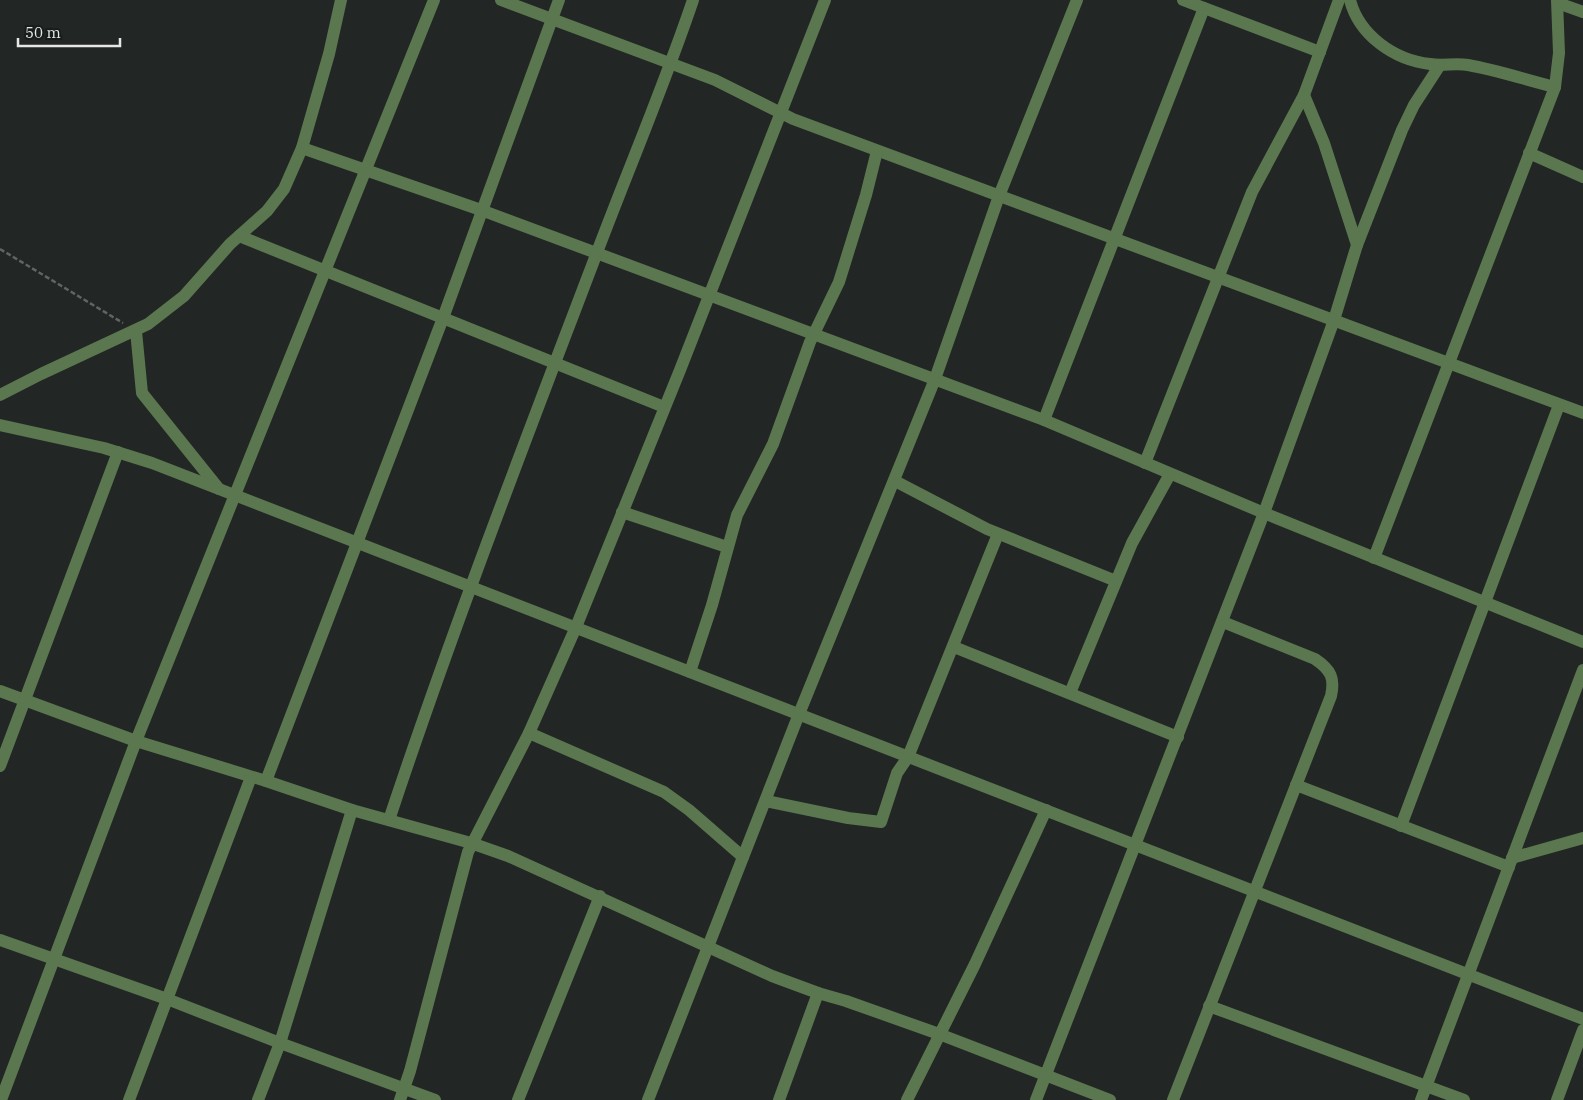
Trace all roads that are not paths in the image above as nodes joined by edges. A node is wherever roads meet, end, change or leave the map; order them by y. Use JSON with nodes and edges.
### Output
{"nodes":[{"id":1,"x":340,"y":0,"type":"edge"},
{"id":2,"x":434,"y":0,"type":"edge"},
{"id":3,"x":501,"y":0,"type":"edge"},
{"id":4,"x":559,"y":0,"type":"edge"},
{"id":5,"x":693,"y":0,"type":"edge"},
{"id":6,"x":825,"y":0,"type":"edge"},
{"id":7,"x":1077,"y":0,"type":"edge"},
{"id":8,"x":1183,"y":0,"type":"edge"},
{"id":9,"x":1339,"y":0,"type":"edge"},
{"id":10,"x":1350,"y":0,"type":"edge"},
{"id":11,"x":1558,"y":2,"type":"edge"},
{"id":12,"x":1204,"y":8,"type":"junction"},
{"id":13,"x":1583,"y":12,"type":"edge"},
{"id":14,"x":551,"y":20,"type":"junction"},
{"id":15,"x":1320,"y":52,"type":"junction"},
{"id":16,"x":671,"y":64,"type":"junction"},
{"id":17,"x":1440,"y":65,"type":"junction"},
{"id":18,"x":1555,"y":87,"type":"junction"},
{"id":19,"x":1304,"y":95,"type":"junction"},
{"id":20,"x":779,"y":113,"type":"junction"},
{"id":21,"x":302,"y":148,"type":"junction"},
{"id":22,"x":877,"y":151,"type":"junction"},
{"id":23,"x":1529,"y":153,"type":"junction"},
{"id":24,"x":367,"y":171,"type":"junction"},
{"id":25,"x":1583,"y":176,"type":"edge"},
{"id":26,"x":999,"y":196,"type":"junction"},
{"id":27,"x":482,"y":210,"type":"junction"},
{"id":28,"x":239,"y":236,"type":"junction"},
{"id":29,"x":1114,"y":239,"type":"junction"},
{"id":30,"x":1357,"y":245,"type":"junction"},
{"id":31,"x":596,"y":254,"type":"junction"},
{"id":32,"x":326,"y":271,"type":"junction"},
{"id":33,"x":1218,"y":277,"type":"junction"},
{"id":34,"x":709,"y":295,"type":"junction"},
{"id":35,"x":443,"y":318,"type":"junction"},
{"id":36,"x":1334,"y":320,"type":"junction"},
{"id":37,"x":136,"y":331,"type":"junction"},
{"id":38,"x":814,"y":334,"type":"junction"},
{"id":39,"x":1449,"y":362,"type":"junction"},
{"id":40,"x":556,"y":364,"type":"junction"},
{"id":41,"x":935,"y":379,"type":"junction"},
{"id":42,"x":0,"y":396,"type":"edge"},
{"id":43,"x":1559,"y":405,"type":"junction"},
{"id":44,"x":664,"y":407,"type":"junction"},
{"id":45,"x":1583,"y":413,"type":"edge"},
{"id":46,"x":1044,"y":420,"type":"junction"},
{"id":47,"x":0,"y":426,"type":"edge"},
{"id":48,"x":118,"y":452,"type":"junction"},
{"id":49,"x":1144,"y":463,"type":"junction"},
{"id":50,"x":1170,"y":474,"type":"junction"},
{"id":51,"x":895,"y":481,"type":"junction"},
{"id":52,"x":219,"y":489,"type":"junction"},
{"id":53,"x":236,"y":495,"type":"junction"},
{"id":54,"x":622,"y":512,"type":"junction"},
{"id":55,"x":1264,"y":513,"type":"junction"},
{"id":56,"x":998,"y":534,"type":"junction"},
{"id":57,"x":356,"y":543,"type":"junction"},
{"id":58,"x":727,"y":547,"type":"junction"},
{"id":59,"x":1374,"y":558,"type":"junction"},
{"id":60,"x":1116,"y":580,"type":"junction"},
{"id":61,"x":470,"y":588,"type":"junction"},
{"id":62,"x":1485,"y":602,"type":"junction"},
{"id":63,"x":1223,"y":622,"type":"junction"},
{"id":64,"x":576,"y":627,"type":"junction"},
{"id":65,"x":1583,"y":642,"type":"edge"},
{"id":66,"x":954,"y":647,"type":"junction"},
{"id":67,"x":1583,"y":670,"type":"edge"},
{"id":68,"x":690,"y":672,"type":"junction"},
{"id":69,"x":0,"y":691,"type":"edge"},
{"id":70,"x":1070,"y":693,"type":"junction"},
{"id":71,"x":25,"y":700,"type":"junction"},
{"id":72,"x":800,"y":714,"type":"junction"},
{"id":73,"x":529,"y":733,"type":"junction"},
{"id":74,"x":1178,"y":737,"type":"junction"},
{"id":75,"x":136,"y":741,"type":"junction"},
{"id":76,"x":908,"y":757,"type":"junction"},
{"id":77,"x":0,"y":766,"type":"edge"},
{"id":78,"x":251,"y":776,"type":"junction"},
{"id":79,"x":266,"y":781,"type":"junction"},
{"id":80,"x":1296,"y":785,"type":"junction"},
{"id":81,"x":766,"y":801,"type":"junction"},
{"id":82,"x":352,"y":810,"type":"junction"},
{"id":83,"x":1046,"y":810,"type":"junction"},
{"id":84,"x":389,"y":820,"type":"junction"},
{"id":85,"x":1401,"y":826,"type":"junction"},
{"id":86,"x":1583,"y":838,"type":"edge"},
{"id":87,"x":472,"y":843,"type":"junction"},
{"id":88,"x":1136,"y":846,"type":"junction"},
{"id":89,"x":743,"y":857,"type":"junction"},
{"id":90,"x":1510,"y":862,"type":"junction"},
{"id":91,"x":1254,"y":891,"type":"junction"},
{"id":92,"x":600,"y":896,"type":"junction"},
{"id":93,"x":0,"y":940,"type":"edge"},
{"id":94,"x":707,"y":946,"type":"junction"},
{"id":95,"x":54,"y":959,"type":"junction"},
{"id":96,"x":1468,"y":974,"type":"junction"},
{"id":97,"x":818,"y":993,"type":"junction"},
{"id":98,"x":167,"y":998,"type":"junction"},
{"id":99,"x":1209,"y":1006,"type":"junction"},
{"id":100,"x":1583,"y":1019,"type":"edge"},
{"id":101,"x":1583,"y":1030,"type":"edge"},
{"id":102,"x":939,"y":1034,"type":"junction"},
{"id":103,"x":280,"y":1043,"type":"junction"},
{"id":104,"x":1046,"y":1075,"type":"junction"},
{"id":105,"x":1426,"y":1086,"type":"junction"},
{"id":106,"x":402,"y":1094,"type":"edge"},
{"id":107,"x":1,"y":1100,"type":"edge"},
{"id":108,"x":129,"y":1100,"type":"edge"},
{"id":109,"x":258,"y":1100,"type":"edge"},
{"id":110,"x":435,"y":1100,"type":"edge"},
{"id":111,"x":518,"y":1100,"type":"edge"},
{"id":112,"x":648,"y":1100,"type":"edge"},
{"id":113,"x":779,"y":1100,"type":"edge"},
{"id":114,"x":907,"y":1100,"type":"edge"},
{"id":115,"x":1036,"y":1100,"type":"edge"},
{"id":116,"x":1110,"y":1100,"type":"edge"},
{"id":117,"x":1173,"y":1100,"type":"edge"},
{"id":118,"x":1421,"y":1100,"type":"edge"},
{"id":119,"x":1464,"y":1100,"type":"edge"},
{"id":120,"x":1557,"y":1100,"type":"edge"}],
"edges":[{"from":1,"to":21,"type":"street"},
{"from":2,"to":24,"type":"street"},
{"from":3,"to":14,"type":"street"},
{"from":4,"to":14,"type":"street"},
{"from":5,"to":16,"type":"street"},
{"from":6,"to":20,"type":"street"},
{"from":7,"to":26,"type":"street"},
{"from":8,"to":12,"type":"street"},
{"from":9,"to":15,"type":"street"},
{"from":10,"to":17,"type":"street"},
{"from":11,"to":13,"type":"street"},
{"from":11,"to":18,"type":"street"},
{"from":12,"to":15,"type":"street"},
{"from":12,"to":29,"type":"street"},
{"from":14,"to":16,"type":"street"},
{"from":14,"to":27,"type":"street"},
{"from":15,"to":19,"type":"street"},
{"from":16,"to":20,"type":"street"},
{"from":16,"to":31,"type":"street"},
{"from":17,"to":18,"type":"street"},
{"from":17,"to":30,"type":"street"},
{"from":18,"to":23,"type":"street"},
{"from":19,"to":30,"type":"street"},
{"from":19,"to":33,"type":"street"},
{"from":20,"to":22,"type":"street"},
{"from":20,"to":34,"type":"street"},
{"from":21,"to":24,"type":"street"},
{"from":21,"to":28,"type":"street"},
{"from":22,"to":26,"type":"street"},
{"from":22,"to":38,"type":"street"},
{"from":23,"to":25,"type":"street"},
{"from":23,"to":39,"type":"street"},
{"from":24,"to":27,"type":"street"},
{"from":24,"to":32,"type":"street"},
{"from":26,"to":29,"type":"street"},
{"from":26,"to":41,"type":"street"},
{"from":27,"to":31,"type":"street"},
{"from":27,"to":35,"type":"street"},
{"from":28,"to":32,"type":"street"},
{"from":28,"to":37,"type":"street"},
{"from":29,"to":33,"type":"street"},
{"from":29,"to":46,"type":"street"},
{"from":30,"to":36,"type":"street"},
{"from":31,"to":34,"type":"street"},
{"from":31,"to":40,"type":"street"},
{"from":32,"to":35,"type":"street"},
{"from":32,"to":53,"type":"street"},
{"from":33,"to":36,"type":"street"},
{"from":33,"to":49,"type":"street"},
{"from":34,"to":38,"type":"street"},
{"from":34,"to":44,"type":"street"},
{"from":35,"to":40,"type":"street"},
{"from":35,"to":57,"type":"street"},
{"from":36,"to":39,"type":"street"},
{"from":36,"to":55,"type":"street"},
{"from":37,"to":42,"type":"street"},
{"from":37,"to":52,"type":"street"},
{"from":38,"to":41,"type":"street"},
{"from":38,"to":58,"type":"street"},
{"from":39,"to":43,"type":"street"},
{"from":39,"to":59,"type":"street"},
{"from":40,"to":44,"type":"street"},
{"from":40,"to":61,"type":"street"},
{"from":41,"to":46,"type":"street"},
{"from":41,"to":51,"type":"street"},
{"from":43,"to":45,"type":"street"},
{"from":43,"to":62,"type":"street"},
{"from":44,"to":54,"type":"street"},
{"from":46,"to":49,"type":"street"},
{"from":47,"to":48,"type":"street"},
{"from":48,"to":52,"type":"street"},
{"from":48,"to":71,"type":"street"},
{"from":49,"to":50,"type":"street"},
{"from":50,"to":55,"type":"street"},
{"from":50,"to":60,"type":"street"},
{"from":51,"to":56,"type":"street"},
{"from":51,"to":72,"type":"street"},
{"from":52,"to":53,"type":"street"},
{"from":53,"to":57,"type":"street"},
{"from":53,"to":75,"type":"street"},
{"from":54,"to":58,"type":"street"},
{"from":54,"to":64,"type":"street"},
{"from":55,"to":59,"type":"street"},
{"from":55,"to":63,"type":"street"},
{"from":56,"to":60,"type":"street"},
{"from":56,"to":66,"type":"street"},
{"from":57,"to":61,"type":"street"},
{"from":57,"to":79,"type":"street"},
{"from":58,"to":68,"type":"street"},
{"from":59,"to":62,"type":"street"},
{"from":60,"to":70,"type":"street"},
{"from":61,"to":64,"type":"street"},
{"from":61,"to":84,"type":"street"},
{"from":62,"to":65,"type":"street"},
{"from":62,"to":85,"type":"street"},
{"from":63,"to":74,"type":"street"},
{"from":63,"to":80,"type":"street"},
{"from":64,"to":68,"type":"street"},
{"from":64,"to":73,"type":"street"},
{"from":66,"to":70,"type":"street"},
{"from":66,"to":76,"type":"street"},
{"from":67,"to":90,"type":"street"},
{"from":68,"to":72,"type":"street"},
{"from":69,"to":71,"type":"street"},
{"from":70,"to":74,"type":"street"},
{"from":71,"to":75,"type":"street"},
{"from":71,"to":77,"type":"street"},
{"from":72,"to":76,"type":"street"},
{"from":72,"to":81,"type":"street"},
{"from":73,"to":87,"type":"street"},
{"from":73,"to":89,"type":"street"},
{"from":74,"to":88,"type":"street"},
{"from":75,"to":78,"type":"street"},
{"from":75,"to":95,"type":"street"},
{"from":76,"to":81,"type":"street"},
{"from":76,"to":83,"type":"street"},
{"from":78,"to":79,"type":"street"},
{"from":78,"to":98,"type":"street"},
{"from":79,"to":82,"type":"street"},
{"from":80,"to":85,"type":"street"},
{"from":80,"to":91,"type":"street"},
{"from":81,"to":89,"type":"street"},
{"from":82,"to":84,"type":"street"},
{"from":82,"to":103,"type":"street"},
{"from":83,"to":88,"type":"street"},
{"from":83,"to":102,"type":"street"},
{"from":84,"to":87,"type":"street"},
{"from":85,"to":90,"type":"street"},
{"from":86,"to":90,"type":"street"},
{"from":87,"to":92,"type":"street"},
{"from":87,"to":106,"type":"street"},
{"from":88,"to":91,"type":"street"},
{"from":88,"to":104,"type":"street"},
{"from":89,"to":94,"type":"street"},
{"from":90,"to":96,"type":"street"},
{"from":91,"to":96,"type":"street"},
{"from":91,"to":99,"type":"street"},
{"from":92,"to":94,"type":"street"},
{"from":92,"to":111,"type":"street"},
{"from":93,"to":95,"type":"street"},
{"from":94,"to":97,"type":"street"},
{"from":94,"to":112,"type":"street"},
{"from":95,"to":98,"type":"street"},
{"from":95,"to":107,"type":"street"},
{"from":96,"to":100,"type":"street"},
{"from":96,"to":105,"type":"street"},
{"from":97,"to":102,"type":"street"},
{"from":97,"to":113,"type":"street"},
{"from":98,"to":103,"type":"street"},
{"from":98,"to":108,"type":"street"},
{"from":99,"to":105,"type":"street"},
{"from":99,"to":117,"type":"street"},
{"from":101,"to":120,"type":"street"},
{"from":102,"to":104,"type":"street"},
{"from":102,"to":114,"type":"street"},
{"from":103,"to":106,"type":"street"},
{"from":103,"to":109,"type":"street"},
{"from":104,"to":115,"type":"street"},
{"from":104,"to":116,"type":"street"},
{"from":105,"to":118,"type":"street"},
{"from":105,"to":119,"type":"street"},
{"from":106,"to":110,"type":"street"}]}
